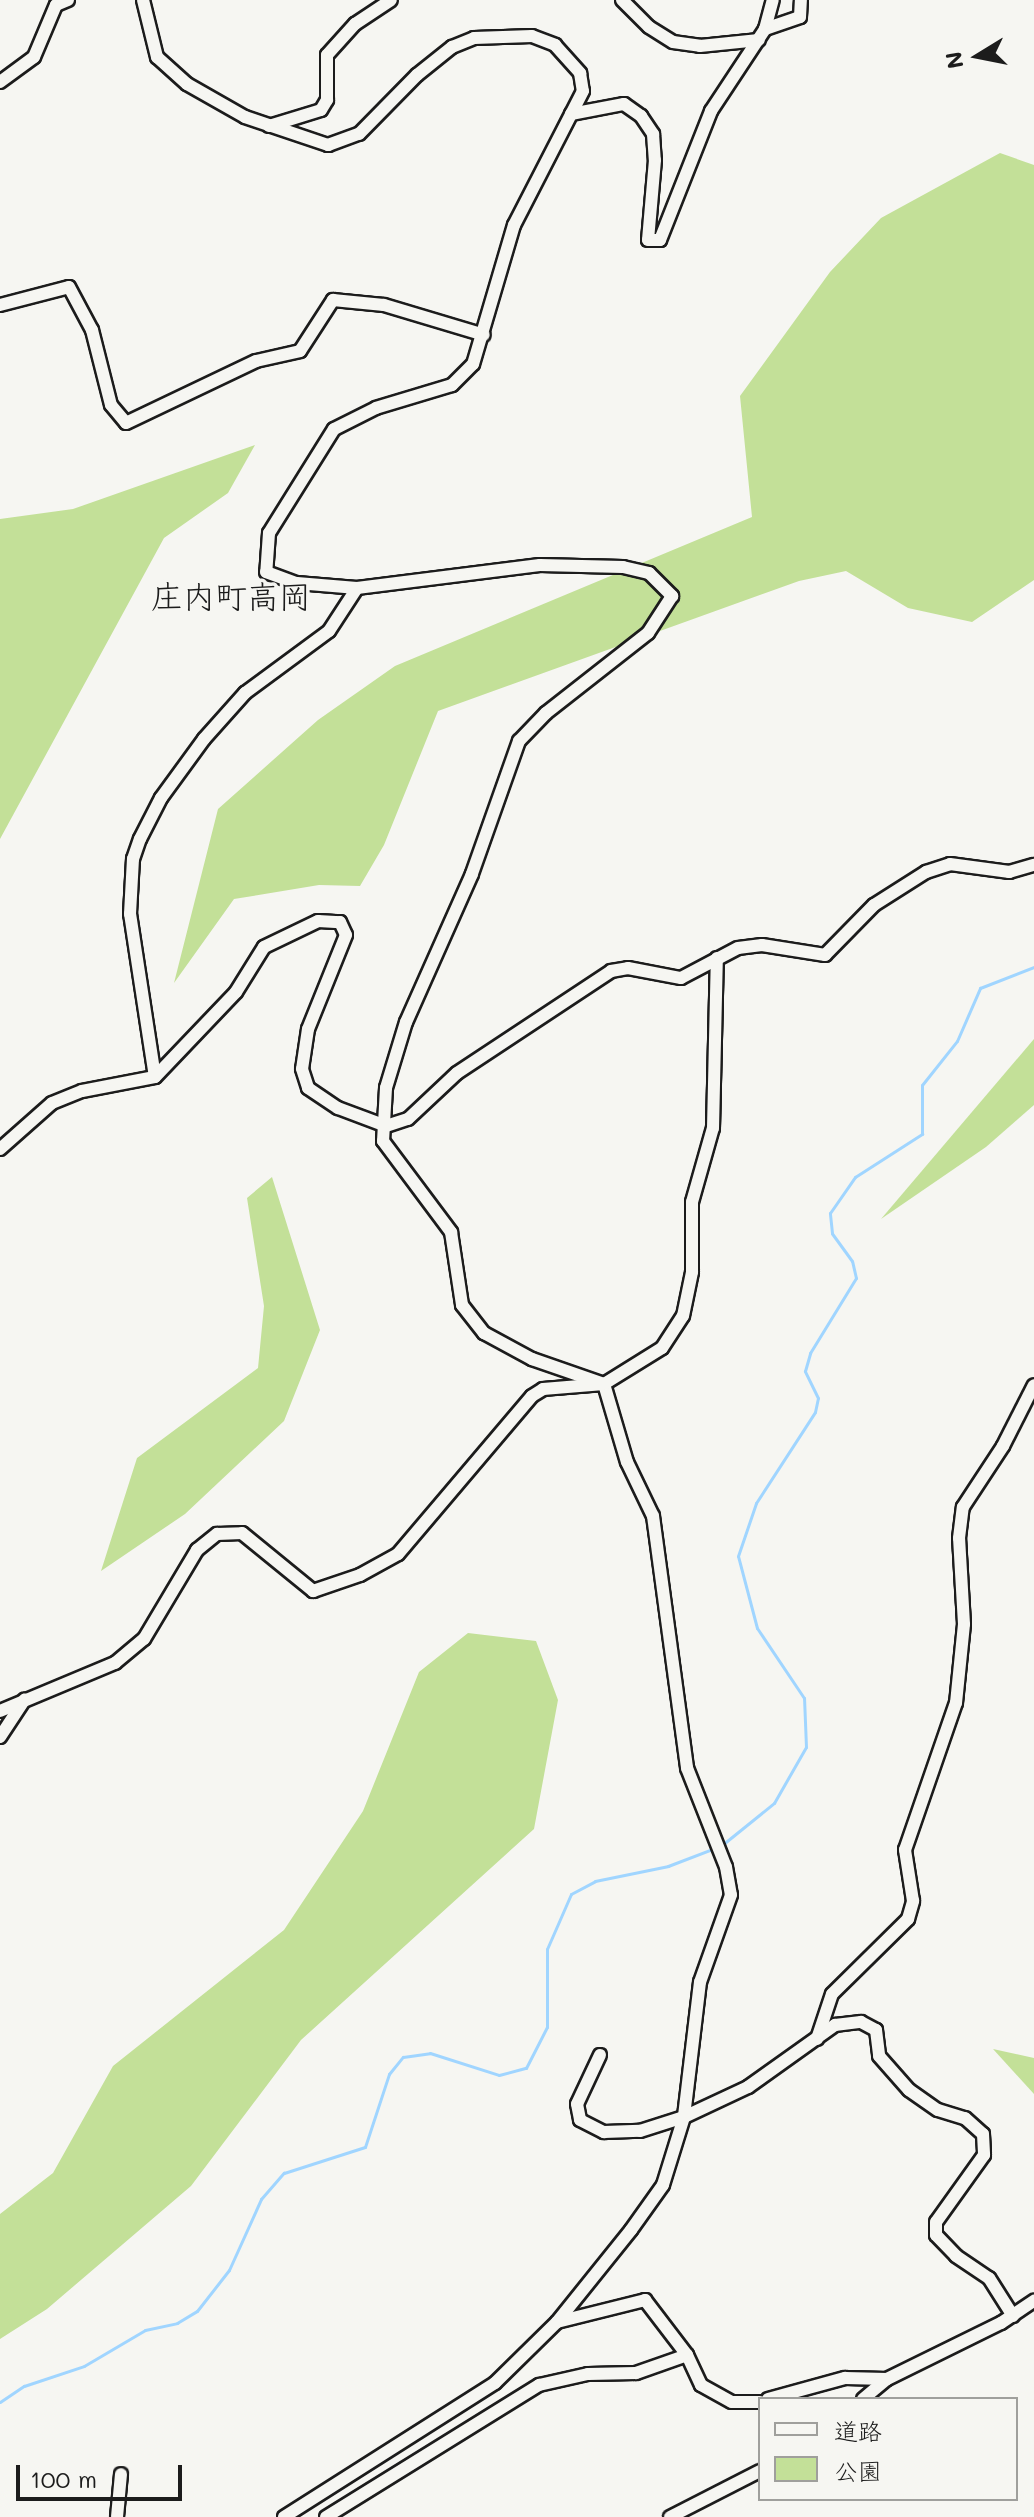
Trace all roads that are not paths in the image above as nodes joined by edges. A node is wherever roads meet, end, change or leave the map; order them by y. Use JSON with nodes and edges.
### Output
{"nodes":[{"id":1,"x":68,"y":0,"type":"edge"},
{"id":2,"x":143,"y":0,"type":"edge"},
{"id":3,"x":391,"y":0,"type":"edge"},
{"id":4,"x":622,"y":0,"type":"edge"},
{"id":5,"x":773,"y":0,"type":"edge"},
{"id":6,"x":801,"y":0,"type":"edge"},
{"id":7,"x":762,"y":35,"type":"junction"},
{"id":8,"x":0,"y":82,"type":"edge"},
{"id":9,"x":571,"y":114,"type":"junction"},
{"id":10,"x":269,"y":126,"type":"junction"},
{"id":11,"x":0,"y":305,"type":"edge"},
{"id":12,"x":484,"y":335,"type":"junction"},
{"id":13,"x":357,"y":588,"type":"junction"},
{"id":14,"x":1034,"y":865,"type":"edge"},
{"id":15,"x":717,"y":958,"type":"junction"},
{"id":16,"x":155,"y":1077,"type":"junction"},
{"id":17,"x":386,"y":1126,"type":"junction"},
{"id":18,"x":0,"y":1149,"type":"edge"},
{"id":19,"x":604,"y":1384,"type":"junction"},
{"id":20,"x":1034,"y":1385,"type":"edge"},
{"id":21,"x":25,"y":1699,"type":"junction"},
{"id":22,"x":0,"y":1711,"type":"edge"},
{"id":23,"x":0,"y":1737,"type":"edge"},
{"id":24,"x":817,"y":2039,"type":"junction"},
{"id":25,"x":600,"y":2055,"type":"dead end"},
{"id":26,"x":684,"y":2117,"type":"junction"},
{"id":27,"x":1034,"y":2301,"type":"edge"},
{"id":28,"x":1013,"y":2316,"type":"junction"},
{"id":29,"x":557,"y":2322,"type":"junction"},
{"id":30,"x":687,"y":2355,"type":"junction"},
{"id":31,"x":887,"y":2379,"type":"junction"},
{"id":32,"x":775,"y":2397,"type":"edge"},
{"id":33,"x":865,"y":2397,"type":"edge"},
{"id":34,"x":758,"y":2402,"type":"edge"},
{"id":35,"x":758,"y":2472,"type":"edge"},
{"id":36,"x":121,"y":2474,"type":"dead end"},
{"id":37,"x":117,"y":2517,"type":"edge"},
{"id":38,"x":284,"y":2517,"type":"edge"},
{"id":39,"x":326,"y":2517,"type":"edge"},
{"id":40,"x":670,"y":2517,"type":"edge"}],
"edges":[{"from":1,"to":8,"type":"street"},
{"from":2,"to":10,"type":"street"},
{"from":3,"to":10,"type":"street"},
{"from":4,"to":7,"type":"street"},
{"from":5,"to":7,"type":"street"},
{"from":6,"to":7,"type":"street"},
{"from":7,"to":9,"type":"street"},
{"from":9,"to":10,"type":"street"},
{"from":9,"to":12,"type":"street"},
{"from":11,"to":12,"type":"street"},
{"from":12,"to":13,"type":"street"},
{"from":13,"to":16,"type":"street"},
{"from":13,"to":17,"type":"street"},
{"from":14,"to":15,"type":"street"},
{"from":15,"to":17,"type":"street"},
{"from":15,"to":19,"type":"street"},
{"from":16,"to":17,"type":"street"},
{"from":16,"to":18,"type":"street"},
{"from":17,"to":19,"type":"street"},
{"from":19,"to":21,"type":"street"},
{"from":19,"to":26,"type":"street"},
{"from":20,"to":24,"type":"street"},
{"from":21,"to":22,"type":"street"},
{"from":21,"to":23,"type":"street"},
{"from":24,"to":26,"type":"street"},
{"from":24,"to":28,"type":"street"},
{"from":25,"to":26,"type":"street"},
{"from":26,"to":29,"type":"street"},
{"from":27,"to":28,"type":"street"},
{"from":28,"to":31,"type":"street"},
{"from":29,"to":30,"type":"street"},
{"from":29,"to":38,"type":"street"},
{"from":30,"to":34,"type":"street"},
{"from":30,"to":39,"type":"street"},
{"from":31,"to":32,"type":"street"},
{"from":31,"to":33,"type":"street"},
{"from":35,"to":40,"type":"street"},
{"from":36,"to":37,"type":"street"}]}
